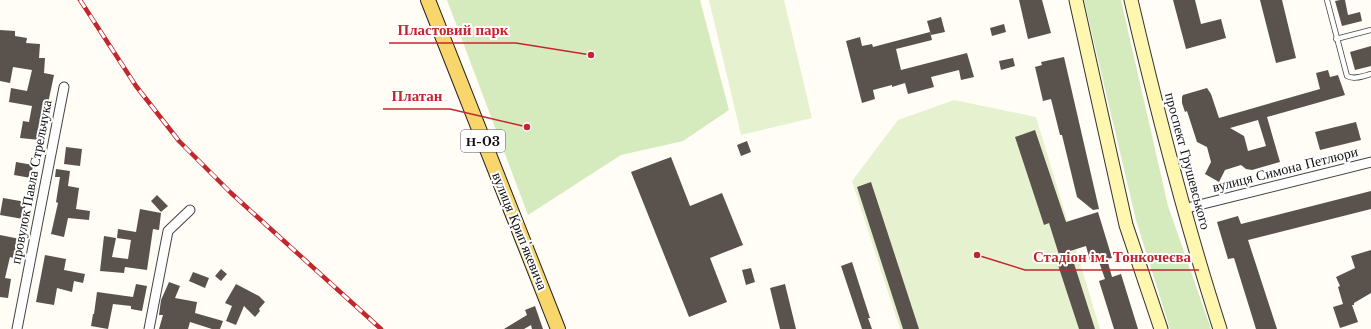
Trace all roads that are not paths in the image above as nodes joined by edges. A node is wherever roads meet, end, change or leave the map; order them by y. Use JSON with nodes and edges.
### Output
{"nodes":[{"id":1,"x":428,"y":0,"type":"edge"},
{"id":2,"x":1076,"y":0,"type":"edge"},
{"id":3,"x":1131,"y":0,"type":"edge"},
{"id":4,"x":1327,"y":0,"type":"edge"},
{"id":5,"x":1371,"y":30,"type":"edge"},
{"id":6,"x":1336,"y":39,"type":"junction"},
{"id":7,"x":1371,"y":74,"type":"edge"},
{"id":8,"x":64,"y":87,"type":"dead end"},
{"id":9,"x":1371,"y":162,"type":"edge"},
{"id":10,"x":1183,"y":209,"type":"junction"},
{"id":11,"x":190,"y":210,"type":"dead end"},
{"id":12,"x":16,"y":329,"type":"edge"},
{"id":13,"x":149,"y":329,"type":"edge"},
{"id":14,"x":558,"y":329,"type":"edge"},
{"id":15,"x":1161,"y":329,"type":"edge"},
{"id":16,"x":1220,"y":329,"type":"edge"}],
"edges":[{"from":1,"to":14,"type":"main road","name":"вулиця Крипʼякевича","number":"Н-03"},
{"from":2,"to":15,"type":"main road"},
{"from":3,"to":10,"type":"main road","name":"проспект Грушевського"},
{"from":4,"to":6,"type":"lane"},
{"from":5,"to":6,"type":"lane"},
{"from":6,"to":7,"type":"lane"},
{"from":8,"to":12,"type":"street","name":"провулок Павла Стрельчука"},
{"from":9,"to":10,"type":"street","name":"вулиця Симона Петлюри"},
{"from":10,"to":16,"type":"main road","name":"проспект Грушевського"},
{"from":11,"to":13,"type":"street"}]}
